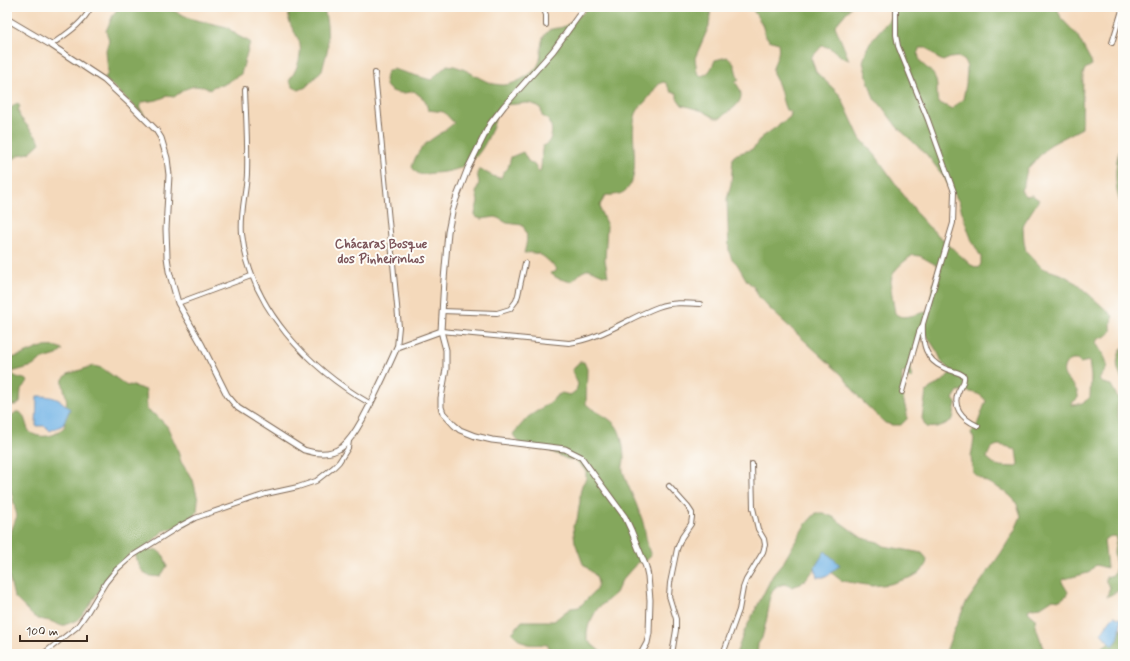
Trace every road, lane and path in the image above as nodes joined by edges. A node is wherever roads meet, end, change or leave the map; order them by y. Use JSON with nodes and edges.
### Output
{"nodes":[{"id":1,"x":91,"y":7,"type":"edge"},
{"id":2,"x":543,"y":7,"type":"edge"},
{"id":3,"x":585,"y":7,"type":"edge"},
{"id":4,"x":896,"y":7,"type":"edge"},
{"id":5,"x":1123,"y":7,"type":"edge"},
{"id":6,"x":7,"y":19,"type":"edge"},
{"id":7,"x":546,"y":25,"type":"dead end"},
{"id":8,"x":1112,"y":43,"type":"dead end"},
{"id":9,"x":51,"y":45,"type":"junction"},
{"id":10,"x":375,"y":73,"type":"dead end"},
{"id":11,"x":245,"y":89,"type":"dead end"},
{"id":12,"x":525,"y":263,"type":"dead end"},
{"id":13,"x":251,"y":276,"type":"junction"},
{"id":14,"x":178,"y":303,"type":"junction"},
{"id":15,"x":700,"y":304,"type":"dead end"},
{"id":16,"x":442,"y":311,"type":"junction"},
{"id":17,"x":923,"y":324,"type":"junction"},
{"id":18,"x":441,"y":331,"type":"junction"},
{"id":19,"x":397,"y":347,"type":"junction"},
{"id":20,"x":902,"y":392,"type":"dead end"},
{"id":21,"x":371,"y":404,"type":"junction"},
{"id":22,"x":978,"y":426,"type":"dead end"},
{"id":23,"x":349,"y":441,"type":"junction"},
{"id":24,"x":752,"y":464,"type":"dead end"},
{"id":25,"x":669,"y":486,"type":"dead end"},
{"id":26,"x":43,"y":654,"type":"edge"},
{"id":27,"x":641,"y":654,"type":"edge"},
{"id":28,"x":672,"y":654,"type":"edge"},
{"id":29,"x":723,"y":654,"type":"edge"}],
"edges":[{"from":1,"to":9,"type":"street"},
{"from":2,"to":7,"type":"street"},
{"from":3,"to":16,"type":"street"},
{"from":4,"to":17,"type":"street"},
{"from":5,"to":8,"type":"street"},
{"from":6,"to":9,"type":"street"},
{"from":9,"to":14,"type":"street"},
{"from":10,"to":19,"type":"street"},
{"from":11,"to":13,"type":"street"},
{"from":12,"to":16,"type":"street"},
{"from":13,"to":14,"type":"street"},
{"from":13,"to":21,"type":"street"},
{"from":14,"to":23,"type":"street"},
{"from":15,"to":18,"type":"street"},
{"from":16,"to":18,"type":"street"},
{"from":17,"to":20,"type":"street"},
{"from":17,"to":22,"type":"street"},
{"from":18,"to":19,"type":"street"},
{"from":18,"to":27,"type":"street"},
{"from":19,"to":21,"type":"street"},
{"from":21,"to":23,"type":"street"},
{"from":23,"to":26,"type":"street"},
{"from":24,"to":29,"type":"street"},
{"from":25,"to":28,"type":"street"}]}
